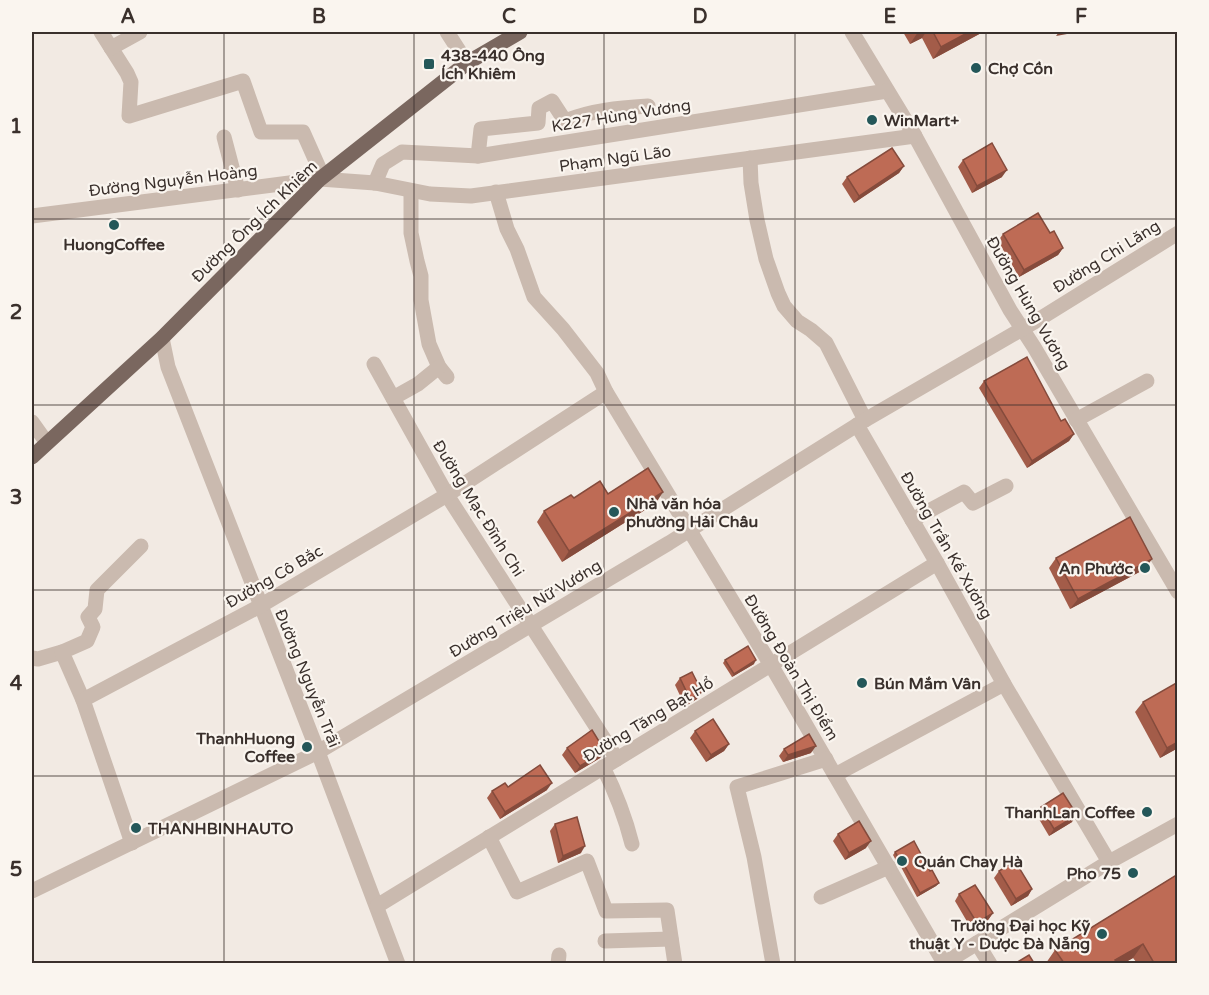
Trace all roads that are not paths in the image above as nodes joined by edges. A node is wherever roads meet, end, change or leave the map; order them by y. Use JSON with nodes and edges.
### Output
{"nodes":[{"id":1,"x":101,"y":32,"type":"edge"},
{"id":2,"x":140,"y":32,"type":"edge"},
{"id":3,"x":447,"y":32,"type":"edge"},
{"id":4,"x":520,"y":32,"type":"edge"},
{"id":5,"x":852,"y":32,"type":"edge"},
{"id":6,"x":111,"y":48,"type":"junction"},
{"id":7,"x":467,"y":63,"type":"junction"},
{"id":8,"x":887,"y":92,"type":"junction"},
{"id":9,"x":648,"y":106,"type":"dead end"},
{"id":10,"x":915,"y":136,"type":"junction"},
{"id":11,"x":224,"y":137,"type":"dead end"},
{"id":12,"x":477,"y":156,"type":"junction"},
{"id":13,"x":750,"y":158,"type":"junction"},
{"id":14,"x":321,"y":178,"type":"junction"},
{"id":15,"x":375,"y":183,"type":"junction"},
{"id":16,"x":238,"y":190,"type":"junction"},
{"id":17,"x":411,"y":190,"type":"junction"},
{"id":18,"x":496,"y":192,"type":"junction"},
{"id":19,"x":32,"y":216,"type":"edge"},
{"id":20,"x":1178,"y":233,"type":"edge"},
{"id":21,"x":1022,"y":328,"type":"junction"},
{"id":22,"x":162,"y":338,"type":"junction"},
{"id":23,"x":374,"y":364,"type":"dead end"},
{"id":24,"x":1147,"y":381,"type":"dead end"},
{"id":25,"x":606,"y":392,"type":"junction"},
{"id":26,"x":393,"y":398,"type":"junction"},
{"id":27,"x":1076,"y":420,"type":"junction"},
{"id":28,"x":32,"y":422,"type":"edge"},
{"id":29,"x":861,"y":423,"type":"junction"},
{"id":30,"x":47,"y":443,"type":"junction"},
{"id":31,"x":32,"y":457,"type":"edge"},
{"id":32,"x":1006,"y":486,"type":"dead end"},
{"id":33,"x":447,"y":495,"type":"junction"},
{"id":34,"x":912,"y":520,"type":"junction"},
{"id":35,"x":689,"y":531,"type":"junction"},
{"id":36,"x":141,"y":546,"type":"dead end"},
{"id":37,"x":937,"y":563,"type":"junction"},
{"id":38,"x":1178,"y":592,"type":"edge"},
{"id":39,"x":260,"y":606,"type":"junction"},
{"id":40,"x":532,"y":625,"type":"junction"},
{"id":41,"x":62,"y":652,"type":"junction"},
{"id":42,"x":32,"y":658,"type":"edge"},
{"id":43,"x":771,"y":665,"type":"junction"},
{"id":44,"x":1004,"y":684,"type":"junction"},
{"id":45,"x":83,"y":700,"type":"junction"},
{"id":46,"x":318,"y":752,"type":"junction"},
{"id":47,"x":617,"y":759,"type":"junction"},
{"id":48,"x":826,"y":759,"type":"junction"},
{"id":49,"x":603,"y":767,"type":"junction"},
{"id":50,"x":835,"y":775,"type":"junction"},
{"id":51,"x":1178,"y":824,"type":"edge"},
{"id":52,"x":489,"y":837,"type":"junction"},
{"id":53,"x":132,"y":843,"type":"junction"},
{"id":54,"x":632,"y":844,"type":"dead end"},
{"id":55,"x":1109,"y":862,"type":"junction"},
{"id":56,"x":889,"y":867,"type":"junction"},
{"id":57,"x":32,"y":891,"type":"edge"},
{"id":58,"x":821,"y":897,"type":"dead end"},
{"id":59,"x":376,"y":906,"type":"junction"},
{"id":60,"x":671,"y":939,"type":"junction"},
{"id":61,"x":605,"y":941,"type":"dead end"},
{"id":62,"x":977,"y":943,"type":"junction"},
{"id":63,"x":398,"y":963,"type":"edge"},
{"id":64,"x":675,"y":963,"type":"edge"},
{"id":65,"x":773,"y":963,"type":"edge"},
{"id":66,"x":944,"y":963,"type":"edge"},
{"id":67,"x":990,"y":963,"type":"edge"}],
"edges":[{"from":1,"to":6,"type":"street"},
{"from":2,"to":6,"type":"street"},
{"from":3,"to":7,"type":"street"},
{"from":4,"to":7,"type":"main road","name":"Đường Ông Ích Khiêm"},
{"from":5,"to":8,"type":"street","name":"Đường Hùng Vương"},
{"from":6,"to":14,"type":"street"},
{"from":7,"to":14,"type":"main road","name":"Đường Ông Ích Khiêm"},
{"from":8,"to":10,"type":"street","name":"Đường Hùng Vương"},
{"from":8,"to":12,"type":"street","name":"K227 Hùng Vương"},
{"from":9,"to":12,"type":"street"},
{"from":10,"to":13,"type":"street","name":"Phạm Ngũ Lão"},
{"from":10,"to":21,"type":"street","name":"Đường Hùng Vương"},
{"from":11,"to":16,"type":"street"},
{"from":12,"to":15,"type":"street","name":"K227 Hùng Vương"},
{"from":13,"to":18,"type":"street","name":"Phạm Ngũ Lão"},
{"from":13,"to":29,"type":"street","name":"Đường Trần Kế Xương"},
{"from":14,"to":15,"type":"street","name":"Phạm Ngũ Lão"},
{"from":14,"to":16,"type":"street","name":"Đường Nguyễn Hoàng"},
{"from":14,"to":22,"type":"main road","name":"Đường Ông Ích Khiêm"},
{"from":15,"to":17,"type":"street","name":"Phạm Ngũ Lão"},
{"from":16,"to":19,"type":"street","name":"Đường Nguyễn Hoàng"},
{"from":17,"to":18,"type":"street","name":"Phạm Ngũ Lão"},
{"from":17,"to":26,"type":"street"},
{"from":18,"to":25,"type":"street","name":"Đường Đoàn Thị Điểm"},
{"from":20,"to":21,"type":"street","name":"Đường Chi Lăng"},
{"from":21,"to":27,"type":"street","name":"Đường Hùng Vương"},
{"from":21,"to":29,"type":"street","name":"Đường Triệu Nữ Vương"},
{"from":22,"to":30,"type":"main road","name":"Đường Ông Ích Khiêm"},
{"from":22,"to":39,"type":"street","name":"Đường Nguyễn Trãi"},
{"from":23,"to":26,"type":"street","name":"Đường Mạc Đĩnh Chi"},
{"from":24,"to":27,"type":"street"},
{"from":25,"to":33,"type":"street","name":"Đường Cô Bắc"},
{"from":25,"to":35,"type":"street","name":"Đường Đoàn Thị Điểm"},
{"from":26,"to":33,"type":"street","name":"Đường Mạc Đĩnh Chi"},
{"from":27,"to":38,"type":"street","name":"Đường Hùng Vương"},
{"from":28,"to":30,"type":"street"},
{"from":29,"to":34,"type":"street","name":"Đường Trần Kế Xương"},
{"from":29,"to":35,"type":"street","name":"Đường Triệu Nữ Vương"},
{"from":30,"to":31,"type":"main road","name":"Đường Ông Ích Khiêm"},
{"from":32,"to":34,"type":"street"},
{"from":33,"to":39,"type":"street","name":"Đường Cô Bắc"},
{"from":33,"to":40,"type":"street","name":"Đường Mạc Đĩnh Chi"},
{"from":34,"to":37,"type":"street","name":"Đường Trần Kế Xương"},
{"from":35,"to":40,"type":"street","name":"Đường Triệu Nữ Vương"},
{"from":35,"to":43,"type":"street","name":"Đường Đoàn Thị Điểm"},
{"from":36,"to":41,"type":"street"},
{"from":37,"to":43,"type":"street","name":"Đường Tăng Bạt Hổ"},
{"from":37,"to":44,"type":"street","name":"Đường Trần Kế Xương"},
{"from":39,"to":45,"type":"street","name":"Đường Cô Bắc"},
{"from":39,"to":46,"type":"street","name":"Đường Nguyễn Trãi"},
{"from":40,"to":46,"type":"street","name":"Đường Triệu Nữ Vương"},
{"from":40,"to":47,"type":"street","name":"Đường Mạc Đĩnh Chi"},
{"from":41,"to":42,"type":"street"},
{"from":41,"to":45,"type":"street"},
{"from":43,"to":47,"type":"street","name":"Đường Tăng Bạt Hổ"},
{"from":43,"to":48,"type":"street","name":"Đường Đoàn Thị Điểm"},
{"from":44,"to":50,"type":"street"},
{"from":44,"to":55,"type":"street","name":"Đường Trần Kế Xương"},
{"from":45,"to":53,"type":"street"},
{"from":46,"to":53,"type":"street","name":"Đường Triệu Nữ Vương"},
{"from":46,"to":59,"type":"street","name":"Đường Nguyễn Trãi"},
{"from":47,"to":49,"type":"street","name":"Đường Tăng Bạt Hổ"},
{"from":48,"to":50,"type":"street","name":"Đường Đoàn Thị Điểm"},
{"from":48,"to":65,"type":"street"},
{"from":49,"to":52,"type":"street","name":"Đường Tăng Bạt Hổ"},
{"from":49,"to":54,"type":"street"},
{"from":50,"to":56,"type":"street","name":"Đường Đoàn Thị Điểm"},
{"from":51,"to":55,"type":"street"},
{"from":52,"to":59,"type":"street","name":"Đường Tăng Bạt Hổ"},
{"from":52,"to":60,"type":"street"},
{"from":53,"to":57,"type":"street","name":"Đường Triệu Nữ Vương"},
{"from":55,"to":62,"type":"street"},
{"from":56,"to":58,"type":"street"},
{"from":56,"to":66,"type":"street","name":"Đường Đoàn Thị Điểm"},
{"from":59,"to":63,"type":"street","name":"Đường Nguyễn Trãi"},
{"from":60,"to":61,"type":"street"},
{"from":60,"to":64,"type":"street"},
{"from":62,"to":66,"type":"street"},
{"from":62,"to":67,"type":"street"}]}
